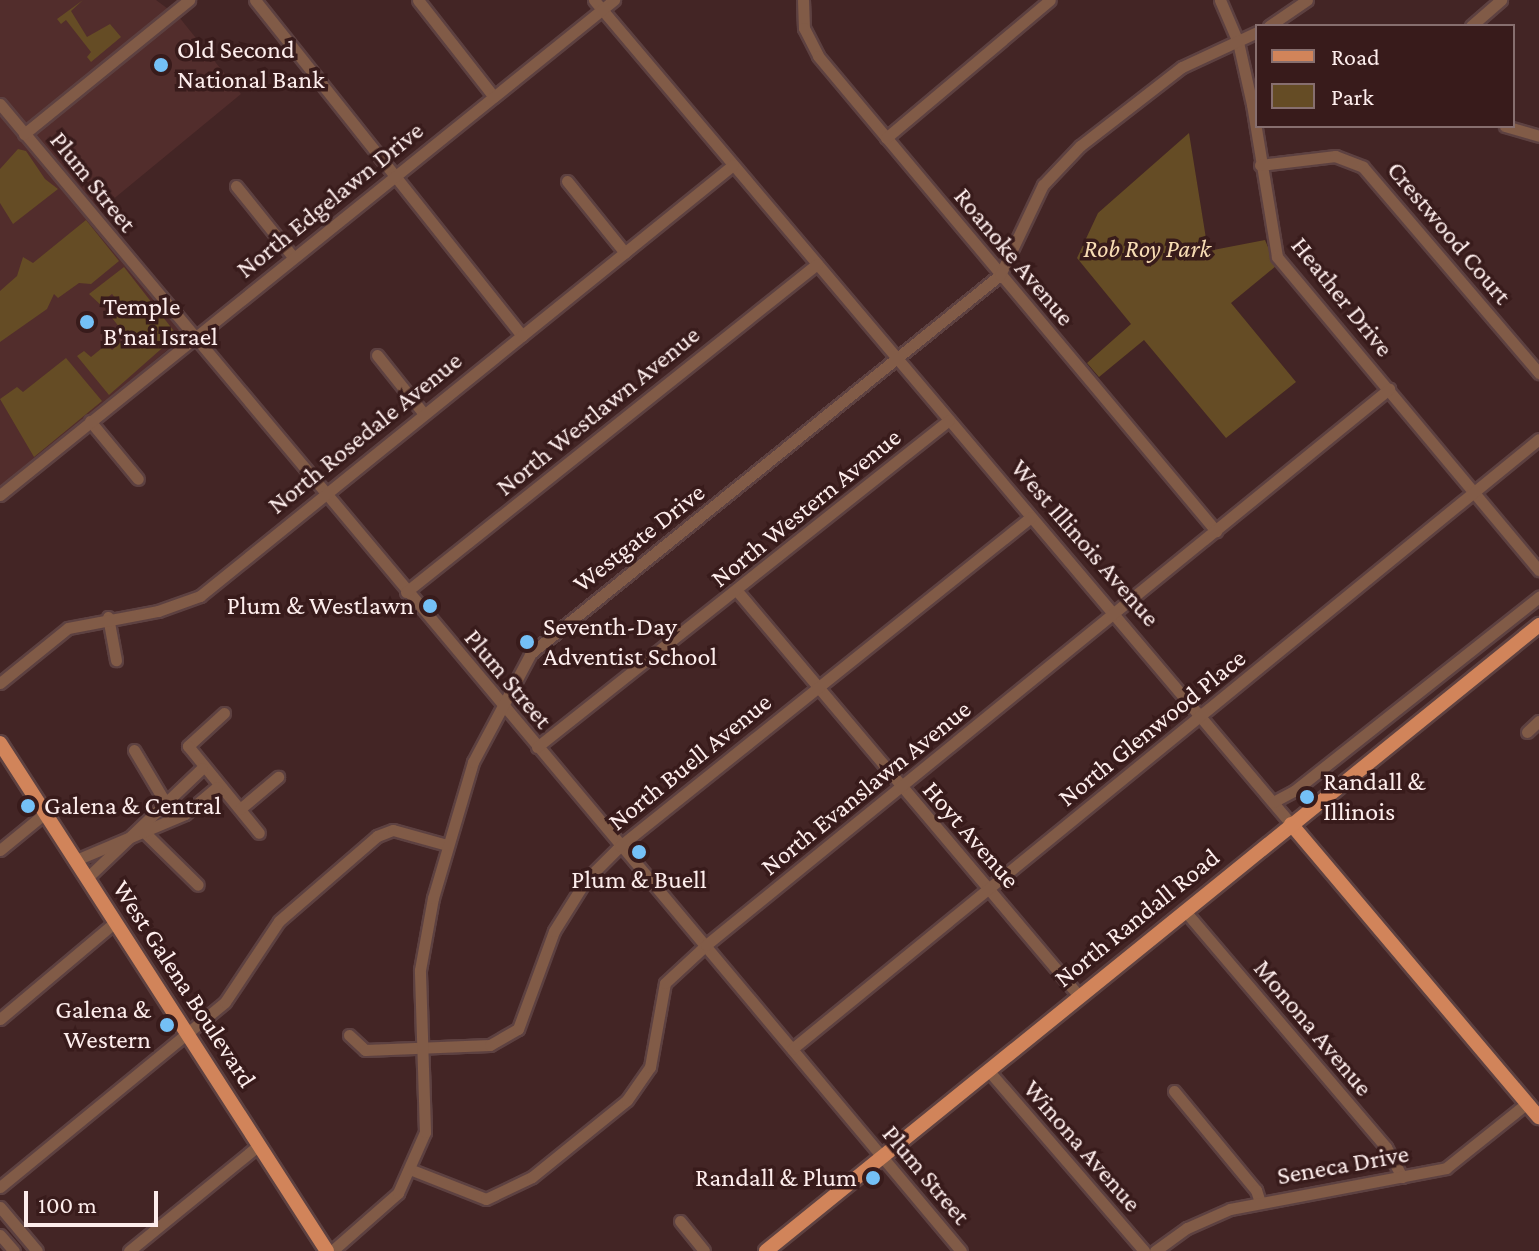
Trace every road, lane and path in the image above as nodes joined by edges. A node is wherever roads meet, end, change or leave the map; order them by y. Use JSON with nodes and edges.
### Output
{"nodes":[{"id":1,"x":189,"y":0,"type":"edge"},
{"id":2,"x":255,"y":0,"type":"edge"},
{"id":3,"x":418,"y":0,"type":"edge"},
{"id":4,"x":614,"y":0,"type":"edge"},
{"id":5,"x":803,"y":0,"type":"edge"},
{"id":6,"x":1050,"y":0,"type":"edge"},
{"id":7,"x":1220,"y":0,"type":"edge"},
{"id":8,"x":1307,"y":0,"type":"edge"},
{"id":9,"x":1501,"y":0,"type":"edge"},
{"id":10,"x":598,"y":5,"type":"edge"},
{"id":11,"x":1272,"y":24,"type":"edge"},
{"id":12,"x":1473,"y":24,"type":"edge"},
{"id":13,"x":1255,"y":33,"type":"edge"},
{"id":14,"x":1238,"y":42,"type":"junction"},
{"id":15,"x":494,"y":97,"type":"junction"},
{"id":16,"x":0,"y":104,"type":"edge"},
{"id":17,"x":1512,"y":128,"type":"edge"},
{"id":18,"x":24,"y":134,"type":"junction"},
{"id":19,"x":1539,"y":136,"type":"edge"},
{"id":20,"x":886,"y":138,"type":"junction"},
{"id":21,"x":733,"y":165,"type":"junction"},
{"id":22,"x":1260,"y":165,"type":"junction"},
{"id":23,"x":397,"y":175,"type":"junction"},
{"id":24,"x":567,"y":181,"type":"dead end"},
{"id":25,"x":236,"y":186,"type":"dead end"},
{"id":26,"x":625,"y":253,"type":"junction"},
{"id":27,"x":293,"y":257,"type":"junction"},
{"id":28,"x":817,"y":264,"type":"junction"},
{"id":29,"x":1000,"y":275,"type":"junction"},
{"id":30,"x":522,"y":336,"type":"junction"},
{"id":31,"x":192,"y":338,"type":"junction"},
{"id":32,"x":377,"y":355,"type":"dead end"},
{"id":33,"x":897,"y":359,"type":"junction"},
{"id":34,"x":1539,"y":373,"type":"edge"},
{"id":35,"x":1389,"y":389,"type":"junction"},
{"id":36,"x":424,"y":414,"type":"junction"},
{"id":37,"x":949,"y":420,"type":"junction"},
{"id":38,"x":90,"y":421,"type":"junction"},
{"id":39,"x":1539,"y":439,"type":"edge"},
{"id":40,"x":138,"y":479,"type":"dead end"},
{"id":41,"x":1475,"y":491,"type":"junction"},
{"id":42,"x":322,"y":494,"type":"junction"},
{"id":43,"x":0,"y":495,"type":"edge"},
{"id":44,"x":1031,"y":517,"type":"junction"},
{"id":45,"x":1216,"y":531,"type":"junction"},
{"id":46,"x":1539,"y":570,"type":"edge"},
{"id":47,"x":406,"y":592,"type":"junction"},
{"id":48,"x":738,"y":592,"type":"junction"},
{"id":49,"x":1539,"y":597,"type":"edge"},
{"id":50,"x":1116,"y":615,"type":"junction"},
{"id":51,"x":108,"y":617,"type":"junction"},
{"id":52,"x":1539,"y":625,"type":"edge"},
{"id":53,"x":116,"y":660,"type":"dead end"},
{"id":54,"x":0,"y":683,"type":"edge"},
{"id":55,"x":817,"y":687,"type":"junction"},
{"id":56,"x":499,"y":705,"type":"junction"},
{"id":57,"x":224,"y":713,"type":"dead end"},
{"id":58,"x":1202,"y":717,"type":"junction"},
{"id":59,"x":1539,"y":721,"type":"edge"},
{"id":60,"x":1527,"y":732,"type":"dead end"},
{"id":61,"x":0,"y":743,"type":"edge"},
{"id":62,"x":537,"y":747,"type":"junction"},
{"id":63,"x":134,"y":750,"type":"dead end"},
{"id":64,"x":202,"y":768,"type":"junction"},
{"id":65,"x":278,"y":777,"type":"dead end"},
{"id":66,"x":217,"y":787,"type":"junction"},
{"id":67,"x":900,"y":788,"type":"junction"},
{"id":68,"x":165,"y":802,"type":"junction"},
{"id":69,"x":1273,"y":802,"type":"junction"},
{"id":70,"x":240,"y":809,"type":"junction"},
{"id":71,"x":45,"y":813,"type":"junction"},
{"id":72,"x":1291,"y":824,"type":"junction"},
{"id":73,"x":142,"y":830,"type":"junction"},
{"id":74,"x":259,"y":833,"type":"dead end"},
{"id":75,"x":447,"y":845,"type":"junction"},
{"id":76,"x":620,"y":846,"type":"junction"},
{"id":77,"x":0,"y":850,"type":"edge"},
{"id":78,"x":76,"y":860,"type":"junction"},
{"id":79,"x":87,"y":878,"type":"junction"},
{"id":80,"x":198,"y":885,"type":"dead end"},
{"id":81,"x":988,"y":887,"type":"junction"},
{"id":82,"x":1185,"y":911,"type":"junction"},
{"id":83,"x":115,"y":922,"type":"junction"},
{"id":84,"x":706,"y":945,"type":"junction"},
{"id":85,"x":1079,"y":996,"type":"junction"},
{"id":86,"x":0,"y":1019,"type":"edge"},
{"id":87,"x":349,"y":1035,"type":"dead end"},
{"id":88,"x":188,"y":1036,"type":"junction"},
{"id":89,"x":424,"y":1047,"type":"junction"},
{"id":90,"x":792,"y":1049,"type":"junction"},
{"id":91,"x":988,"y":1070,"type":"junction"},
{"id":92,"x":1174,"y":1091,"type":"dead end"},
{"id":93,"x":1527,"y":1103,"type":"junction"},
{"id":94,"x":1539,"y":1117,"type":"edge"},
{"id":95,"x":259,"y":1145,"type":"junction"},
{"id":96,"x":882,"y":1157,"type":"junction"},
{"id":97,"x":412,"y":1170,"type":"junction"},
{"id":98,"x":1402,"y":1177,"type":"junction"},
{"id":99,"x":0,"y":1187,"type":"edge"},
{"id":100,"x":1260,"y":1202,"type":"junction"},
{"id":101,"x":0,"y":1207,"type":"edge"},
{"id":102,"x":680,"y":1221,"type":"dead end"},
{"id":103,"x":0,"y":1235,"type":"edge"},
{"id":104,"x":14,"y":1251,"type":"edge"},
{"id":105,"x":37,"y":1251,"type":"edge"},
{"id":106,"x":129,"y":1251,"type":"edge"},
{"id":107,"x":329,"y":1251,"type":"edge"},
{"id":108,"x":704,"y":1251,"type":"edge"},
{"id":109,"x":766,"y":1251,"type":"edge"},
{"id":110,"x":961,"y":1251,"type":"edge"},
{"id":111,"x":1144,"y":1251,"type":"edge"},
{"id":112,"x":1155,"y":1251,"type":"edge"}],
"edges":[{"from":1,"to":18,"type":"street"},
{"from":2,"to":23,"type":"street"},
{"from":3,"to":15,"type":"street"},
{"from":4,"to":10,"type":"street","name":"North Edgelawn Drive"},
{"from":5,"to":20,"type":"street","name":"Roanoke Avenue"},
{"from":6,"to":20,"type":"street"},
{"from":7,"to":14,"type":"street","name":"Heather Drive"},
{"from":8,"to":11,"type":"street"},
{"from":9,"to":12,"type":"street"},
{"from":10,"to":15,"type":"street","name":"North Edgelawn Drive"},
{"from":10,"to":21,"type":"street","name":"West Illinois Avenue"},
{"from":13,"to":14,"type":"street","name":"Westgate Drive"},
{"from":14,"to":22,"type":"street","name":"Heather Drive"},
{"from":14,"to":29,"type":"street","name":"Westgate Drive"},
{"from":15,"to":23,"type":"street","name":"North Edgelawn Drive"},
{"from":16,"to":18,"type":"street","name":"Plum Street"},
{"from":17,"to":19,"type":"street"},
{"from":18,"to":31,"type":"street","name":"Plum Street"},
{"from":20,"to":29,"type":"street","name":"Roanoke Avenue"},
{"from":21,"to":26,"type":"street","name":"North Rosedale Avenue"},
{"from":21,"to":28,"type":"street","name":"West Illinois Avenue"},
{"from":22,"to":34,"type":"street","name":"Crestwood Court"},
{"from":22,"to":35,"type":"street","name":"Heather Drive"},
{"from":23,"to":27,"type":"street","name":"North Edgelawn Drive"},
{"from":23,"to":30,"type":"street"},
{"from":24,"to":26,"type":"street"},
{"from":25,"to":27,"type":"street"},
{"from":26,"to":30,"type":"street","name":"North Rosedale Avenue"},
{"from":27,"to":31,"type":"street","name":"North Edgelawn Drive"},
{"from":28,"to":33,"type":"street","name":"West Illinois Avenue"},
{"from":28,"to":47,"type":"street","name":"North Westlawn Avenue"},
{"from":29,"to":33,"type":"street","name":"Westgate Drive"},
{"from":29,"to":45,"type":"street","name":"Roanoke Avenue"},
{"from":30,"to":36,"type":"street","name":"North Rosedale Avenue"},
{"from":31,"to":38,"type":"street","name":"North Edgelawn Drive"},
{"from":31,"to":42,"type":"street","name":"Plum Street"},
{"from":32,"to":36,"type":"street"},
{"from":33,"to":37,"type":"street","name":"West Illinois Avenue"},
{"from":33,"to":56,"type":"street","name":"Westgate Drive"},
{"from":35,"to":41,"type":"street","name":"Heather Drive"},
{"from":35,"to":45,"type":"street","name":"North Evanslawn Avenue"},
{"from":36,"to":42,"type":"street","name":"North Rosedale Avenue"},
{"from":37,"to":44,"type":"street","name":"West Illinois Avenue"},
{"from":37,"to":48,"type":"street","name":"North Western Avenue"},
{"from":38,"to":40,"type":"street"},
{"from":38,"to":43,"type":"street","name":"North Edgelawn Drive"},
{"from":39,"to":41,"type":"street","name":"North Glenwood Place"},
{"from":41,"to":46,"type":"street","name":"Heather Drive"},
{"from":41,"to":58,"type":"street","name":"North Glenwood Place"},
{"from":42,"to":47,"type":"street","name":"Plum Street"},
{"from":42,"to":51,"type":"street","name":"North Rosedale Avenue"},
{"from":44,"to":50,"type":"street","name":"West Illinois Avenue"},
{"from":44,"to":55,"type":"street","name":"North Buell Avenue"},
{"from":45,"to":50,"type":"street","name":"North Evanslawn Avenue"},
{"from":47,"to":56,"type":"street","name":"Plum Street"},
{"from":48,"to":55,"type":"street","name":"Hoyt Avenue"},
{"from":48,"to":62,"type":"street","name":"North Western Avenue"},
{"from":49,"to":69,"type":"street"},
{"from":50,"to":58,"type":"street","name":"West Illinois Avenue"},
{"from":50,"to":67,"type":"street","name":"North Evanslawn Avenue"},
{"from":51,"to":53,"type":"street"},
{"from":51,"to":54,"type":"street","name":"North Rosedale Avenue"},
{"from":52,"to":72,"type":"main road","name":"North Randall Road"},
{"from":55,"to":67,"type":"street","name":"Hoyt Avenue"},
{"from":55,"to":76,"type":"street","name":"North Buell Avenue"},
{"from":56,"to":62,"type":"street","name":"Plum Street"},
{"from":56,"to":75,"type":"street","name":"Westgate Drive"},
{"from":57,"to":64,"type":"street"},
{"from":58,"to":69,"type":"street","name":"West Illinois Avenue"},
{"from":58,"to":81,"type":"street","name":"North Glenwood Place"},
{"from":59,"to":60,"type":"street"},
{"from":61,"to":71,"type":"main road","name":"West Galena Boulevard"},
{"from":62,"to":76,"type":"street","name":"Plum Street"},
{"from":63,"to":68,"type":"street"},
{"from":64,"to":66,"type":"street"},
{"from":64,"to":68,"type":"street"},
{"from":65,"to":70,"type":"street"},
{"from":66,"to":70,"type":"street"},
{"from":66,"to":73,"type":"street"},
{"from":67,"to":81,"type":"street","name":"Hoyt Avenue"},
{"from":67,"to":84,"type":"street","name":"North Evanslawn Avenue"},
{"from":68,"to":73,"type":"street"},
{"from":69,"to":72,"type":"street","name":"West Illinois Avenue"},
{"from":70,"to":74,"type":"street"},
{"from":71,"to":77,"type":"street"},
{"from":71,"to":78,"type":"main road","name":"West Galena Boulevard"},
{"from":72,"to":82,"type":"main road","name":"North Randall Road"},
{"from":72,"to":93,"type":"main road","name":"West Illinois Avenue"},
{"from":73,"to":78,"type":"street"},
{"from":73,"to":79,"type":"street"},
{"from":73,"to":80,"type":"street"},
{"from":75,"to":88,"type":"street"},
{"from":75,"to":89,"type":"street","name":"Westgate Drive"},
{"from":76,"to":84,"type":"street","name":"Plum Street"},
{"from":76,"to":89,"type":"street","name":"North Buell Avenue"},
{"from":78,"to":79,"type":"main road","name":"West Galena Boulevard"},
{"from":79,"to":83,"type":"main road","name":"West Galena Boulevard"},
{"from":81,"to":85,"type":"street","name":"Hoyt Avenue"},
{"from":81,"to":90,"type":"street","name":"North Glenwood Place"},
{"from":82,"to":85,"type":"main road","name":"North Randall Road"},
{"from":82,"to":98,"type":"street","name":"Monona Avenue"},
{"from":83,"to":86,"type":"street"},
{"from":83,"to":88,"type":"main road","name":"West Galena Boulevard"},
{"from":84,"to":90,"type":"street","name":"Plum Street"},
{"from":84,"to":97,"type":"street","name":"North Evanslawn Avenue"},
{"from":85,"to":91,"type":"main road","name":"North Randall Road"},
{"from":87,"to":89,"type":"street","name":"North Buell Avenue"},
{"from":88,"to":95,"type":"main road","name":"West Galena Boulevard"},
{"from":88,"to":99,"type":"street"},
{"from":89,"to":97,"type":"street","name":"Westgate Drive"},
{"from":90,"to":96,"type":"street","name":"Plum Street"},
{"from":91,"to":96,"type":"main road","name":"North Randall Road"},
{"from":91,"to":111,"type":"street","name":"Winona Avenue"},
{"from":92,"to":100,"type":"street"},
{"from":93,"to":94,"type":"main road","name":"West Illinois Avenue"},
{"from":93,"to":98,"type":"street","name":"Seneca Drive"},
{"from":95,"to":106,"type":"street"},
{"from":95,"to":107,"type":"main road","name":"West Galena Boulevard"},
{"from":96,"to":109,"type":"main road","name":"North Randall Road"},
{"from":96,"to":110,"type":"street","name":"Plum Street"},
{"from":97,"to":107,"type":"street","name":"Westgate Drive"},
{"from":98,"to":100,"type":"street","name":"Seneca Drive"},
{"from":100,"to":112,"type":"street","name":"Seneca Drive"},
{"from":101,"to":105,"type":"street"},
{"from":102,"to":108,"type":"street"},
{"from":103,"to":104,"type":"street"}]}
